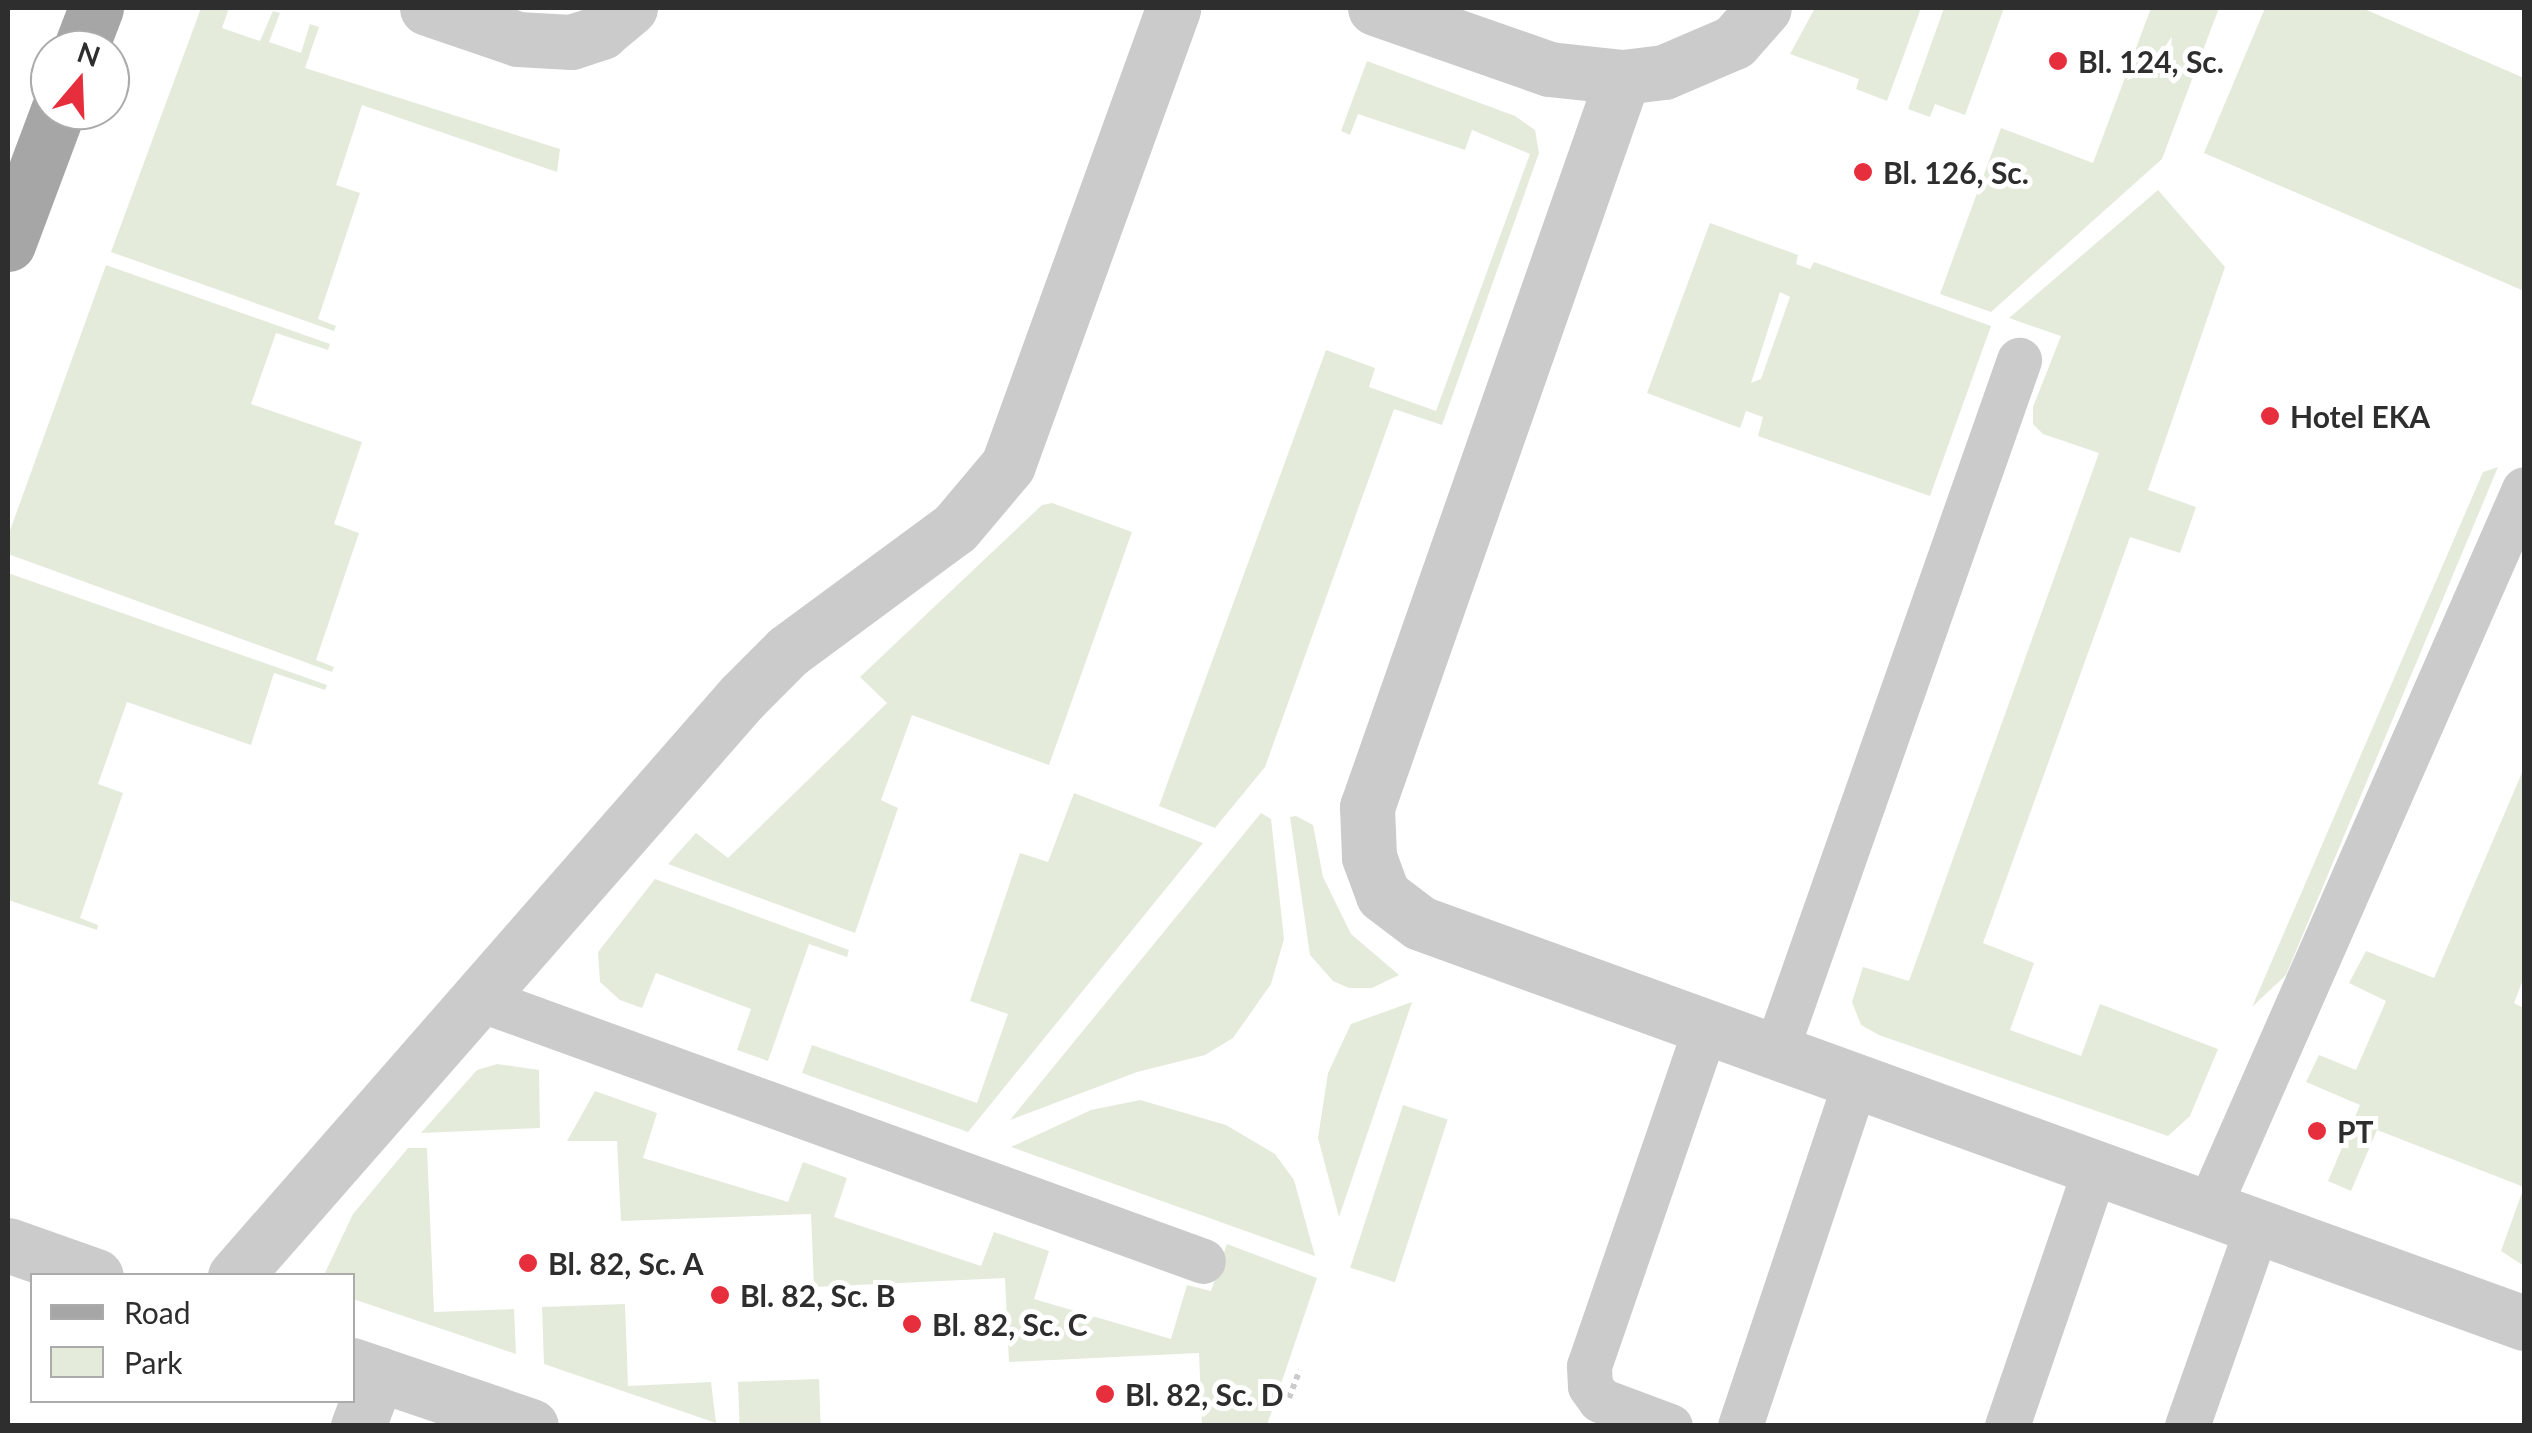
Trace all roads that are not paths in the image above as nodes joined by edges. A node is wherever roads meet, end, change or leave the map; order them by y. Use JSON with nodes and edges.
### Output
{"nodes":[{"id":1,"x":426,"y":8,"type":"edge"},
{"id":2,"x":630,"y":8,"type":"edge"},
{"id":3,"x":1173,"y":8,"type":"edge"},
{"id":4,"x":1375,"y":8,"type":"edge"},
{"id":5,"x":1764,"y":8,"type":"edge"},
{"id":6,"x":1623,"y":77,"type":"junction"},
{"id":7,"x":51,"y":130,"type":"edge"},
{"id":8,"x":8,"y":244,"type":"edge"},
{"id":9,"x":2018,"y":360,"type":"dead end"},
{"id":10,"x":2524,"y":488,"type":"edge"},
{"id":11,"x":477,"y":998,"type":"junction"},
{"id":12,"x":1706,"y":1026,"type":"junction"},
{"id":13,"x":1775,"y":1052,"type":"junction"},
{"id":14,"x":1856,"y":1080,"type":"junction"},
{"id":15,"x":2096,"y":1166,"type":"junction"},
{"id":16,"x":2234,"y":1215,"type":"junction"},
{"id":17,"x":8,"y":1245,"type":"edge"},
{"id":18,"x":1204,"y":1261,"type":"dead end"},
{"id":19,"x":87,"y":1273,"type":"edge"},
{"id":20,"x":238,"y":1273,"type":"edge"},
{"id":21,"x":2524,"y":1324,"type":"edge"},
{"id":22,"x":365,"y":1370,"type":"edge"},
{"id":23,"x":358,"y":1426,"type":"edge"},
{"id":24,"x":531,"y":1426,"type":"edge"},
{"id":25,"x":1670,"y":1426,"type":"edge"},
{"id":26,"x":1740,"y":1426,"type":"edge"},
{"id":27,"x":2007,"y":1426,"type":"edge"},
{"id":28,"x":2186,"y":1426,"type":"edge"}],
"edges":[{"from":1,"to":2,"type":"street"},
{"from":3,"to":11,"type":"street"},
{"from":4,"to":6,"type":"street"},
{"from":5,"to":6,"type":"street"},
{"from":6,"to":12,"type":"street"},
{"from":7,"to":8,"type":"main road"},
{"from":9,"to":13,"type":"lane"},
{"from":10,"to":16,"type":"lane"},
{"from":11,"to":18,"type":"lane"},
{"from":11,"to":20,"type":"street"},
{"from":12,"to":13,"type":"street"},
{"from":12,"to":25,"type":"lane"},
{"from":13,"to":14,"type":"street"},
{"from":14,"to":15,"type":"street"},
{"from":14,"to":26,"type":"lane"},
{"from":15,"to":16,"type":"street"},
{"from":15,"to":27,"type":"lane"},
{"from":16,"to":21,"type":"street"},
{"from":16,"to":28,"type":"lane"},
{"from":17,"to":19,"type":"street"},
{"from":22,"to":23,"type":"street"},
{"from":22,"to":24,"type":"street"}]}
